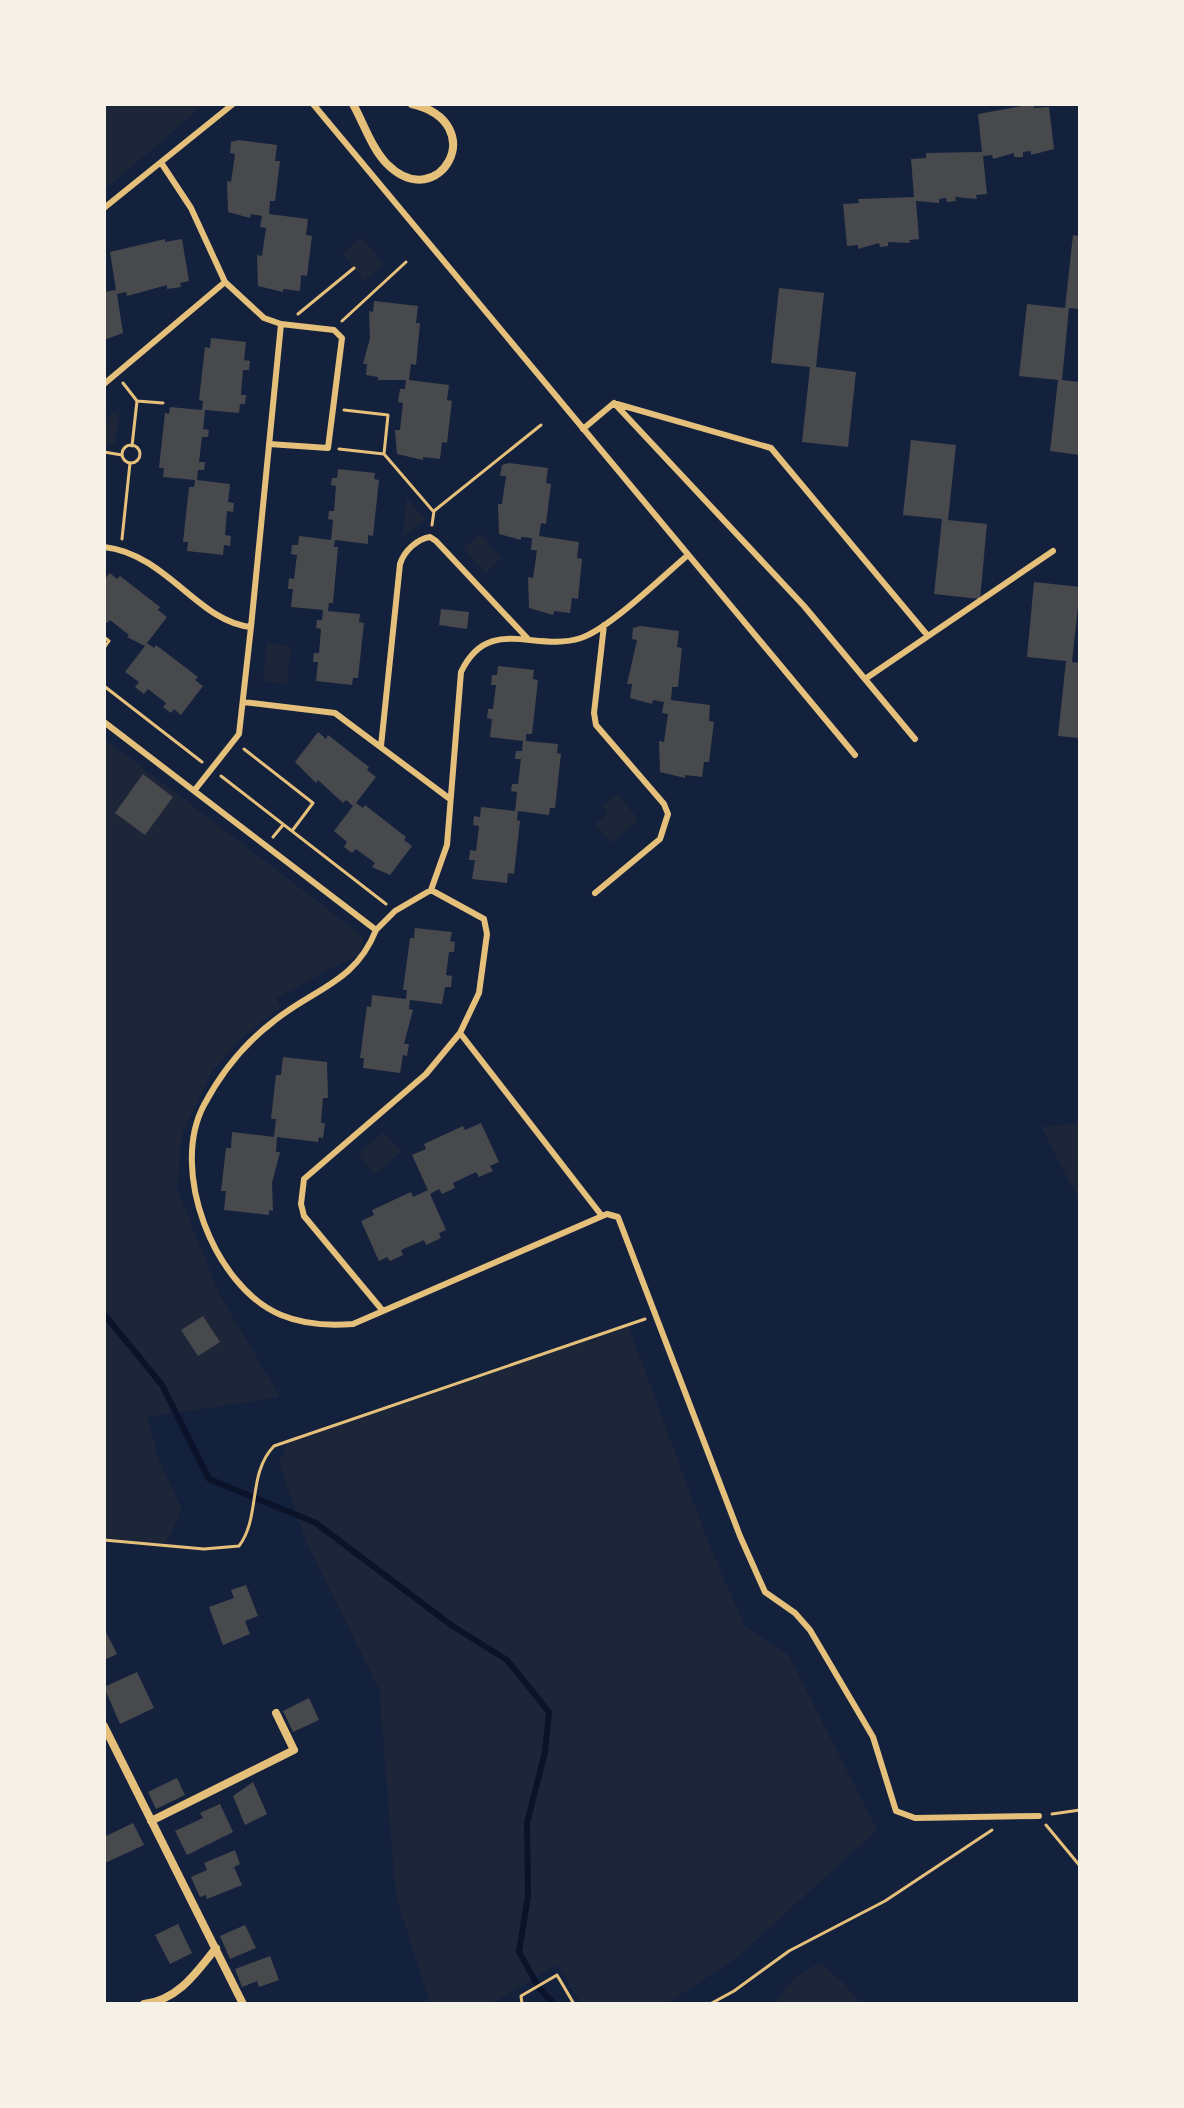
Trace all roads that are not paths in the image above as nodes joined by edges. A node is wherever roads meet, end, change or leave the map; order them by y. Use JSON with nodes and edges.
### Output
{"nodes":[{"id":1,"x":233,"y":104,"type":"edge"},
{"id":2,"x":313,"y":104,"type":"edge"},
{"id":3,"x":353,"y":104,"type":"edge"},
{"id":4,"x":412,"y":104,"type":"edge"},
{"id":5,"x":162,"y":164,"type":"junction"},
{"id":6,"x":104,"y":208,"type":"edge"},
{"id":7,"x":225,"y":282,"type":"junction"},
{"id":8,"x":281,"y":324,"type":"junction"},
{"id":9,"x":104,"y":384,"type":"edge"},
{"id":10,"x":614,"y":403,"type":"junction"},
{"id":11,"x":583,"y":429,"type":"junction"},
{"id":12,"x":269,"y":444,"type":"junction"},
{"id":13,"x":104,"y":547,"type":"edge"},
{"id":14,"x":1053,"y":551,"type":"dead end"},
{"id":15,"x":688,"y":555,"type":"junction"},
{"id":16,"x":604,"y":625,"type":"junction"},
{"id":17,"x":251,"y":627,"type":"junction"},
{"id":18,"x":928,"y":636,"type":"junction"},
{"id":19,"x":528,"y":639,"type":"junction"},
{"id":20,"x":865,"y":679,"type":"junction"},
{"id":21,"x":243,"y":702,"type":"junction"},
{"id":22,"x":104,"y":722,"type":"edge"},
{"id":23,"x":915,"y":739,"type":"dead end"},
{"id":24,"x":381,"y":746,"type":"junction"},
{"id":25,"x":855,"y":755,"type":"dead end"},
{"id":26,"x":194,"y":791,"type":"junction"},
{"id":27,"x":451,"y":799,"type":"junction"},
{"id":28,"x":431,"y":890,"type":"junction"},
{"id":29,"x":595,"y":893,"type":"dead end"},
{"id":30,"x":376,"y":930,"type":"junction"},
{"id":31,"x":460,"y":1033,"type":"junction"},
{"id":32,"x":602,"y":1216,"type":"junction"},
{"id":33,"x":383,"y":1311,"type":"junction"},
{"id":34,"x":276,"y":1713,"type":"dead end"},
{"id":35,"x":104,"y":1726,"type":"edge"},
{"id":36,"x":1039,"y":1816,"type":"road end"},
{"id":37,"x":151,"y":1821,"type":"junction"},
{"id":38,"x":216,"y":1948,"type":"junction"},
{"id":39,"x":144,"y":2004,"type":"edge"},
{"id":40,"x":243,"y":2004,"type":"edge"}],
"edges":[{"from":1,"to":5,"type":"lane"},
{"from":2,"to":11,"type":"lane"},
{"from":3,"to":4,"type":"street"},
{"from":5,"to":6,"type":"lane"},
{"from":5,"to":7,"type":"lane"},
{"from":7,"to":8,"type":"lane"},
{"from":7,"to":9,"type":"lane"},
{"from":8,"to":12,"type":"lane"},
{"from":8,"to":12,"type":"lane"},
{"from":10,"to":11,"type":"lane"},
{"from":10,"to":18,"type":"lane"},
{"from":10,"to":20,"type":"lane"},
{"from":11,"to":15,"type":"lane"},
{"from":12,"to":17,"type":"lane"},
{"from":13,"to":17,"type":"lane"},
{"from":14,"to":18,"type":"lane"},
{"from":15,"to":16,"type":"lane"},
{"from":15,"to":25,"type":"lane"},
{"from":16,"to":19,"type":"lane"},
{"from":16,"to":29,"type":"lane"},
{"from":17,"to":21,"type":"lane"},
{"from":18,"to":20,"type":"lane"},
{"from":19,"to":24,"type":"lane"},
{"from":19,"to":27,"type":"lane"},
{"from":20,"to":23,"type":"lane"},
{"from":21,"to":24,"type":"lane"},
{"from":21,"to":26,"type":"lane"},
{"from":22,"to":26,"type":"lane"},
{"from":24,"to":27,"type":"lane"},
{"from":26,"to":30,"type":"lane"},
{"from":27,"to":28,"type":"lane"},
{"from":28,"to":30,"type":"lane"},
{"from":28,"to":31,"type":"lane"},
{"from":30,"to":33,"type":"lane"},
{"from":31,"to":32,"type":"lane"},
{"from":31,"to":33,"type":"lane"},
{"from":32,"to":33,"type":"lane"},
{"from":32,"to":36,"type":"lane"},
{"from":34,"to":37,"type":"street"},
{"from":35,"to":37,"type":"street"},
{"from":37,"to":38,"type":"street"},
{"from":38,"to":39,"type":"street"},
{"from":38,"to":40,"type":"street"}]}
